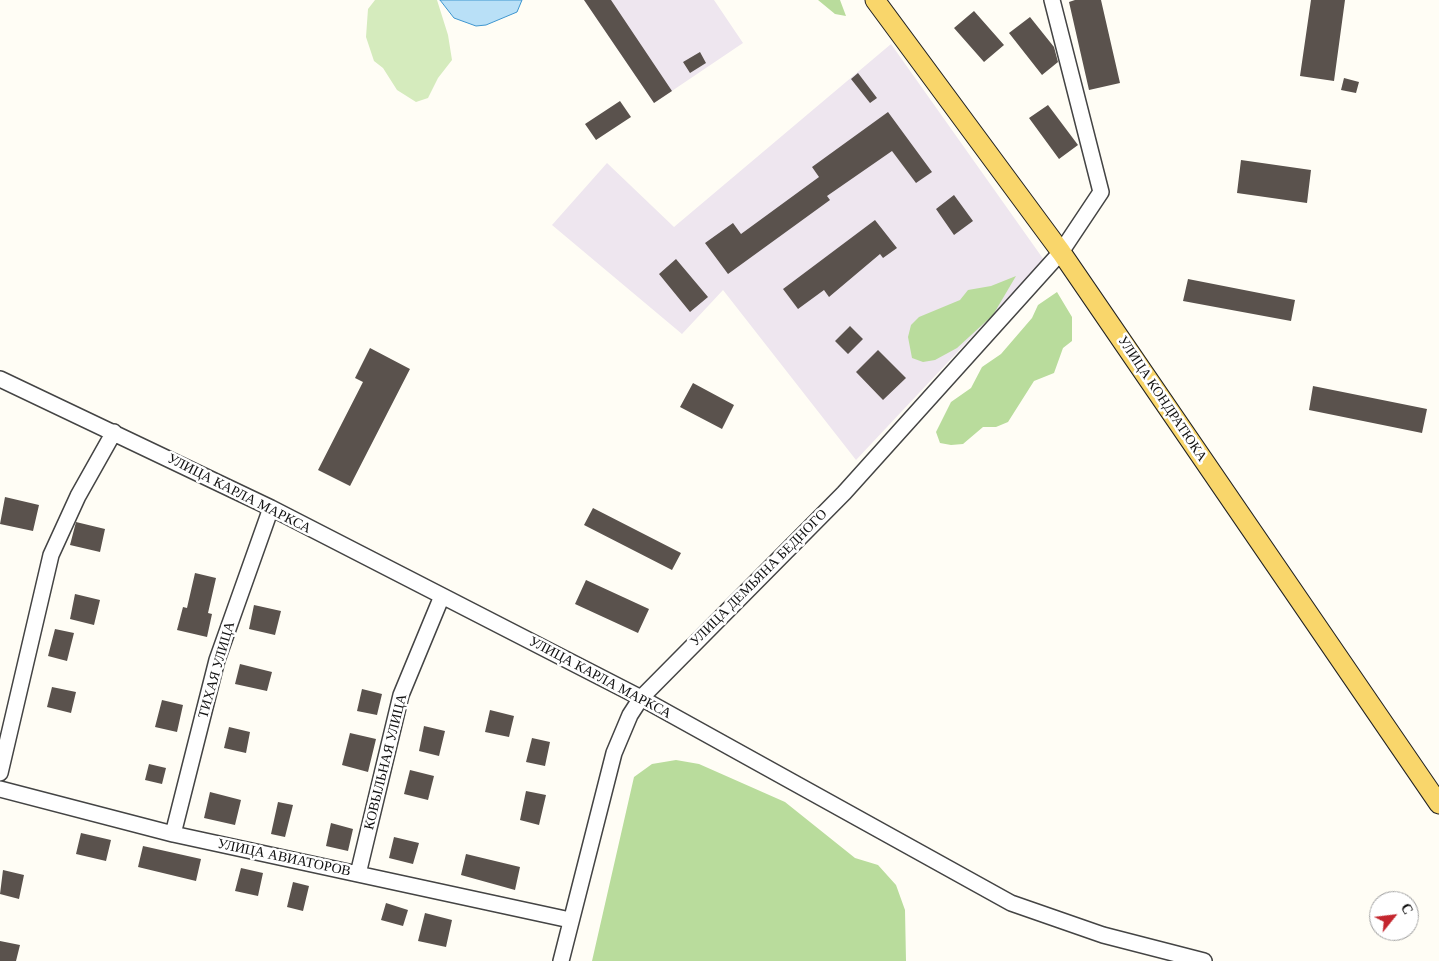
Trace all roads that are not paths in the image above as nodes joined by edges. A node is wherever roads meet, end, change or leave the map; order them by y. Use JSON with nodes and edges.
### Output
{"nodes":[{"id":1,"x":875,"y":0,"type":"edge"},
{"id":2,"x":1052,"y":0,"type":"edge"},
{"id":3,"x":1061,"y":252,"type":"junction"},
{"id":4,"x":0,"y":379,"type":"edge"},
{"id":5,"x":114,"y":432,"type":"junction"},
{"id":6,"x":270,"y":508,"type":"junction"},
{"id":7,"x":442,"y":596,"type":"junction"},
{"id":8,"x":641,"y":698,"type":"junction"},
{"id":9,"x":0,"y":773,"type":"edge"},
{"id":10,"x":0,"y":789,"type":"edge"},
{"id":11,"x":1439,"y":804,"type":"edge"},
{"id":12,"x":172,"y":834,"type":"junction"},
{"id":13,"x":358,"y":874,"type":"junction"},
{"id":14,"x":570,"y":920,"type":"junction"},
{"id":15,"x":560,"y":961,"type":"edge"},
{"id":16,"x":1204,"y":961,"type":"edge"}],
"edges":[{"from":1,"to":3,"type":"main road","name":"УЛИЦА КОНДРАТЮКА"},
{"from":2,"to":3,"type":"street","name":"УЛИЦА ДЕМЬЯНА БЕДНОГО"},
{"from":3,"to":8,"type":"street","name":"УЛИЦА ДЕМЬЯНА БЕДНОГО"},
{"from":3,"to":11,"type":"main road","name":"УЛИЦА КОНДРАТЮКА"},
{"from":4,"to":5,"type":"street","name":"УЛИЦА КАРЛА МАРКСА"},
{"from":5,"to":6,"type":"street","name":"УЛИЦА КАРЛА МАРКСА"},
{"from":5,"to":9,"type":"street"},
{"from":6,"to":7,"type":"street","name":"УЛИЦА КАРЛА МАРКСА"},
{"from":6,"to":12,"type":"street","name":"ТИХАЯ УЛИЦА"},
{"from":7,"to":8,"type":"street","name":"УЛИЦА КАРЛА МАРКСА"},
{"from":7,"to":13,"type":"street","name":"КОВЫЛЬНАЯ УЛИЦА"},
{"from":8,"to":14,"type":"street","name":"УЛИЦА ДЕМЬЯНА БЕДНОГО"},
{"from":8,"to":16,"type":"street","name":"УЛИЦА КАРЛА МАРКСА"},
{"from":10,"to":12,"type":"street","name":"УЛИЦА АВИАТОРОВ"},
{"from":12,"to":13,"type":"street","name":"УЛИЦА АВИАТОРОВ"},
{"from":13,"to":14,"type":"street","name":"УЛИЦА АВИАТОРОВ"},
{"from":14,"to":15,"type":"street","name":"УЛИЦА ДЕМЬЯНА БЕДНОГО"}]}
